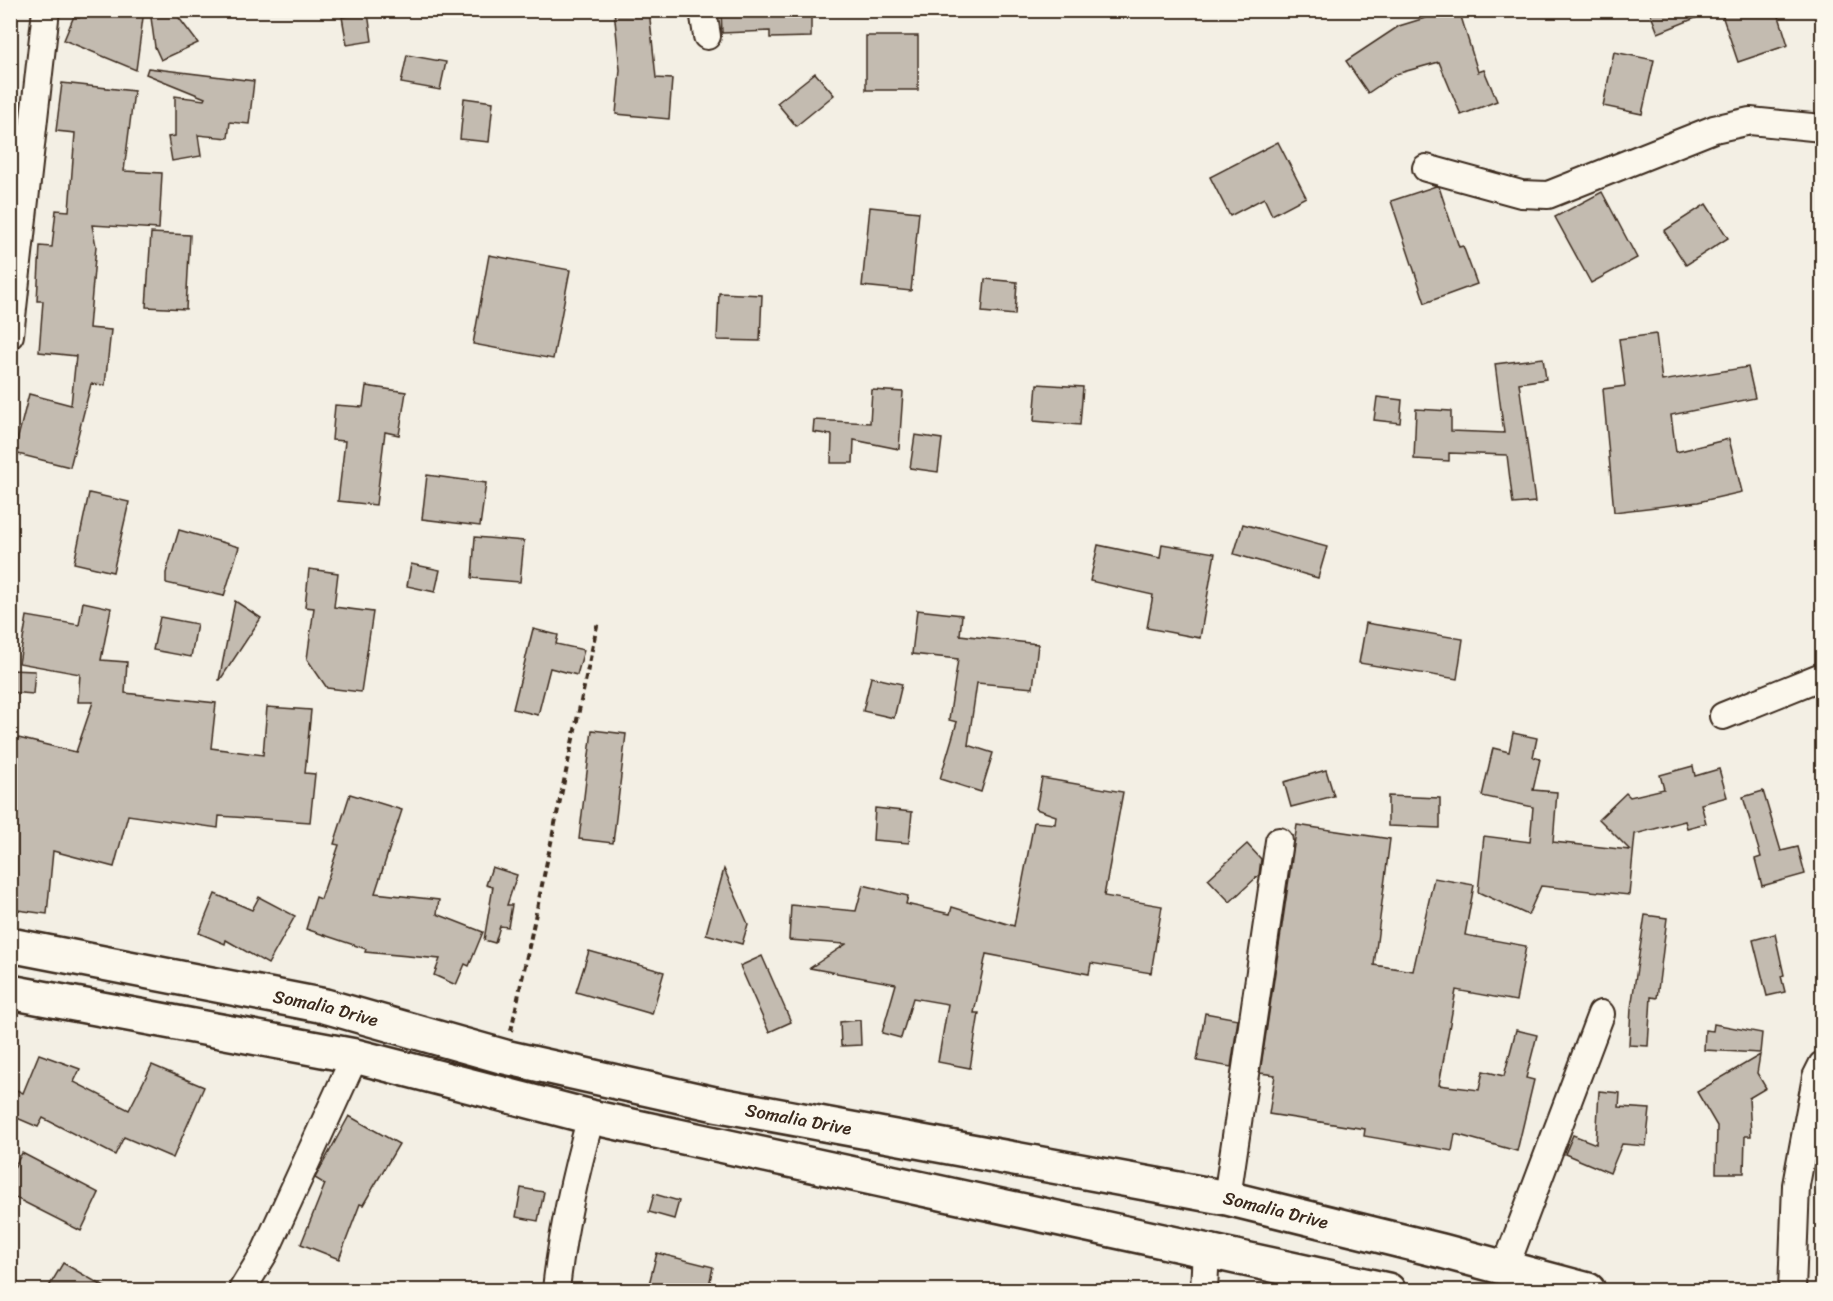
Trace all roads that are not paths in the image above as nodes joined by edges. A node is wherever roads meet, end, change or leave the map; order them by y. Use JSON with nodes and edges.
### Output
{"nodes":[{"id":1,"x":46,"y":10,"type":"edge"},
{"id":2,"x":703,"y":10,"type":"edge"},
{"id":3,"x":707,"y":36,"type":"dead end"},
{"id":4,"x":1822,"y":128,"type":"edge"},
{"id":5,"x":1426,"y":168,"type":"dead end"},
{"id":6,"x":17,"y":217,"type":"edge"},
{"id":7,"x":10,"y":334,"type":"edge"},
{"id":8,"x":1822,"y":675,"type":"edge"},
{"id":9,"x":1723,"y":716,"type":"dead end"},
{"id":10,"x":1279,"y":841,"type":"dead end"},
{"id":11,"x":10,"y":945,"type":"edge"},
{"id":12,"x":10,"y":992,"type":"edge"},
{"id":13,"x":1601,"y":1014,"type":"dead end"},
{"id":14,"x":355,"y":1056,"type":"junction"},
{"id":15,"x":1822,"y":1065,"type":"edge"},
{"id":16,"x":591,"y":1117,"type":"junction"},
{"id":17,"x":1227,"y":1198,"type":"junction"},
{"id":18,"x":1206,"y":1250,"type":"junction"},
{"id":19,"x":1505,"y":1268,"type":"junction"},
{"id":20,"x":242,"y":1290,"type":"edge"},
{"id":21,"x":556,"y":1290,"type":"edge"},
{"id":22,"x":1204,"y":1290,"type":"edge"},
{"id":23,"x":1388,"y":1290,"type":"edge"},
{"id":24,"x":1588,"y":1290,"type":"edge"},
{"id":25,"x":1792,"y":1290,"type":"edge"}],
"edges":[{"from":1,"to":6,"type":"street"},
{"from":2,"to":3,"type":"street"},
{"from":4,"to":5,"type":"street"},
{"from":6,"to":7,"type":"street"},
{"from":8,"to":9,"type":"street"},
{"from":10,"to":17,"type":"street"},
{"from":11,"to":17,"type":"main road","name":"Somalia Drive"},
{"from":12,"to":14,"type":"main road"},
{"from":13,"to":19,"type":"street"},
{"from":14,"to":16,"type":"main road"},
{"from":14,"to":20,"type":"street"},
{"from":15,"to":25,"type":"street"},
{"from":16,"to":18,"type":"main road"},
{"from":16,"to":21,"type":"street"},
{"from":17,"to":19,"type":"main road","name":"Somalia Drive"},
{"from":18,"to":22,"type":"street"},
{"from":18,"to":23,"type":"main road"},
{"from":19,"to":24,"type":"main road","name":"Somalia Drive"}]}
